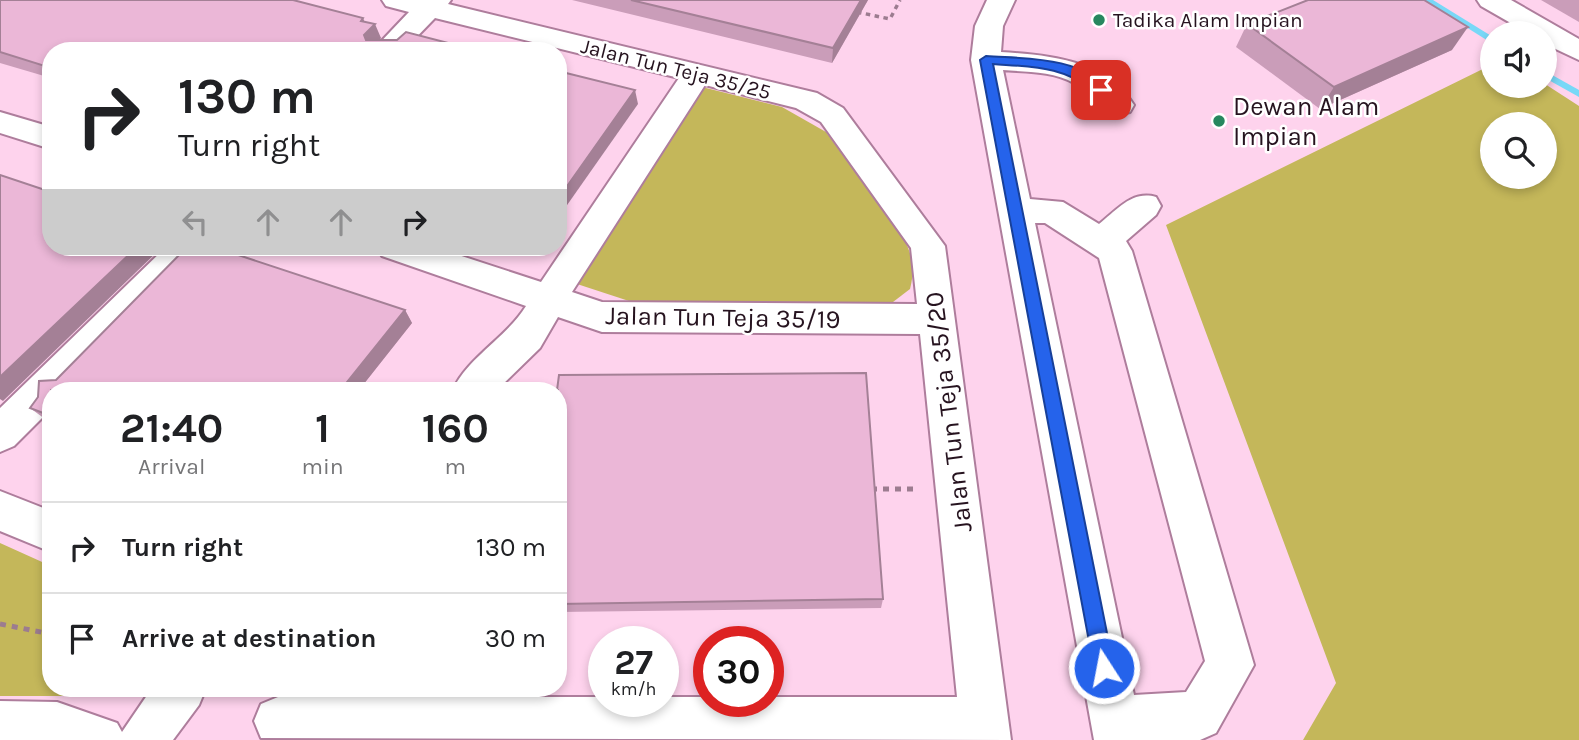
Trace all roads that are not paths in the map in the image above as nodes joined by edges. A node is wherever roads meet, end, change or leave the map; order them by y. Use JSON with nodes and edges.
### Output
{"nodes":[{"id":1,"x":396,"y":0,"type":"edge"},
{"id":2,"x":1000,"y":0,"type":"edge"},
{"id":3,"x":1491,"y":0,"type":"edge"},
{"id":4,"x":433,"y":4,"type":"edge"},
{"id":5,"x":395,"y":42,"type":"edge"},
{"id":6,"x":1579,"y":51,"type":"edge"},
{"id":7,"x":986,"y":60,"type":"junction"},
{"id":8,"x":697,"y":74,"type":"junction"},
{"id":9,"x":1119,"y":104,"type":"dead end"},
{"id":10,"x":832,"y":114,"type":"joint"},
{"id":11,"x":0,"y":122,"type":"edge"},
{"id":12,"x":42,"y":135,"type":"edge"},
{"id":13,"x":1144,"y":206,"type":"dead end"},
{"id":14,"x":1014,"y":211,"type":"junction"},
{"id":15,"x":1101,"y":242,"type":"junction"},
{"id":16,"x":179,"y":256,"type":"edge"},
{"id":17,"x":421,"y":256,"type":"edge"},
{"id":18,"x":550,"y":299,"type":"junction"},
{"id":19,"x":937,"y":319,"type":"junction"},
{"id":20,"x":52,"y":382,"type":"edge"},
{"id":21,"x":480,"y":382,"type":"edge"},
{"id":22,"x":42,"y":392,"type":"edge"},
{"id":23,"x":0,"y":434,"type":"edge"},
{"id":24,"x":0,"y":511,"type":"edge"},
{"id":25,"x":42,"y":528,"type":"edge"},
{"id":26,"x":176,"y":697,"type":"edge"},
{"id":27,"x":278,"y":721,"type":"dead end"},
{"id":28,"x":0,"y":725,"type":"edge"},
{"id":29,"x":985,"y":731,"type":"edge"},
{"id":30,"x":1117,"y":731,"type":"edge"},
{"id":31,"x":100,"y":740,"type":"edge"},
{"id":32,"x":143,"y":740,"type":"edge"}],
"edges":[{"from":1,"to":4,"type":"street","name":"Jalan Tun Teja 35/25"},
{"from":2,"to":7,"type":"street"},
{"from":3,"to":6,"type":"street"},
{"from":4,"to":5,"type":"street"},
{"from":4,"to":8,"type":"street","name":"Jalan Tun Teja 35/25"},
{"from":7,"to":9,"type":"street"},
{"from":7,"to":14,"type":"street"},
{"from":8,"to":10,"type":"street","name":"Jalan Tun Teja 35/25"},
{"from":8,"to":18,"type":"street"},
{"from":10,"to":19,"type":"street","name":"Jalan Tun Teja 35/20"},
{"from":11,"to":12,"type":"street"},
{"from":13,"to":15,"type":"street"},
{"from":14,"to":15,"type":"street"},
{"from":14,"to":30,"type":"street"},
{"from":15,"to":30,"type":"street"},
{"from":16,"to":20,"type":"street"},
{"from":17,"to":18,"type":"street","name":"Jalan Tun Teja 35/19"},
{"from":18,"to":19,"type":"street","name":"Jalan Tun Teja 35/19"},
{"from":18,"to":21,"type":"street"},
{"from":19,"to":29,"type":"street","name":"Jalan Tun Teja 35/20"},
{"from":22,"to":23,"type":"street"},
{"from":24,"to":25,"type":"street"},
{"from":26,"to":32,"type":"street"},
{"from":27,"to":29,"type":"street"},
{"from":28,"to":31,"type":"street"}]}
